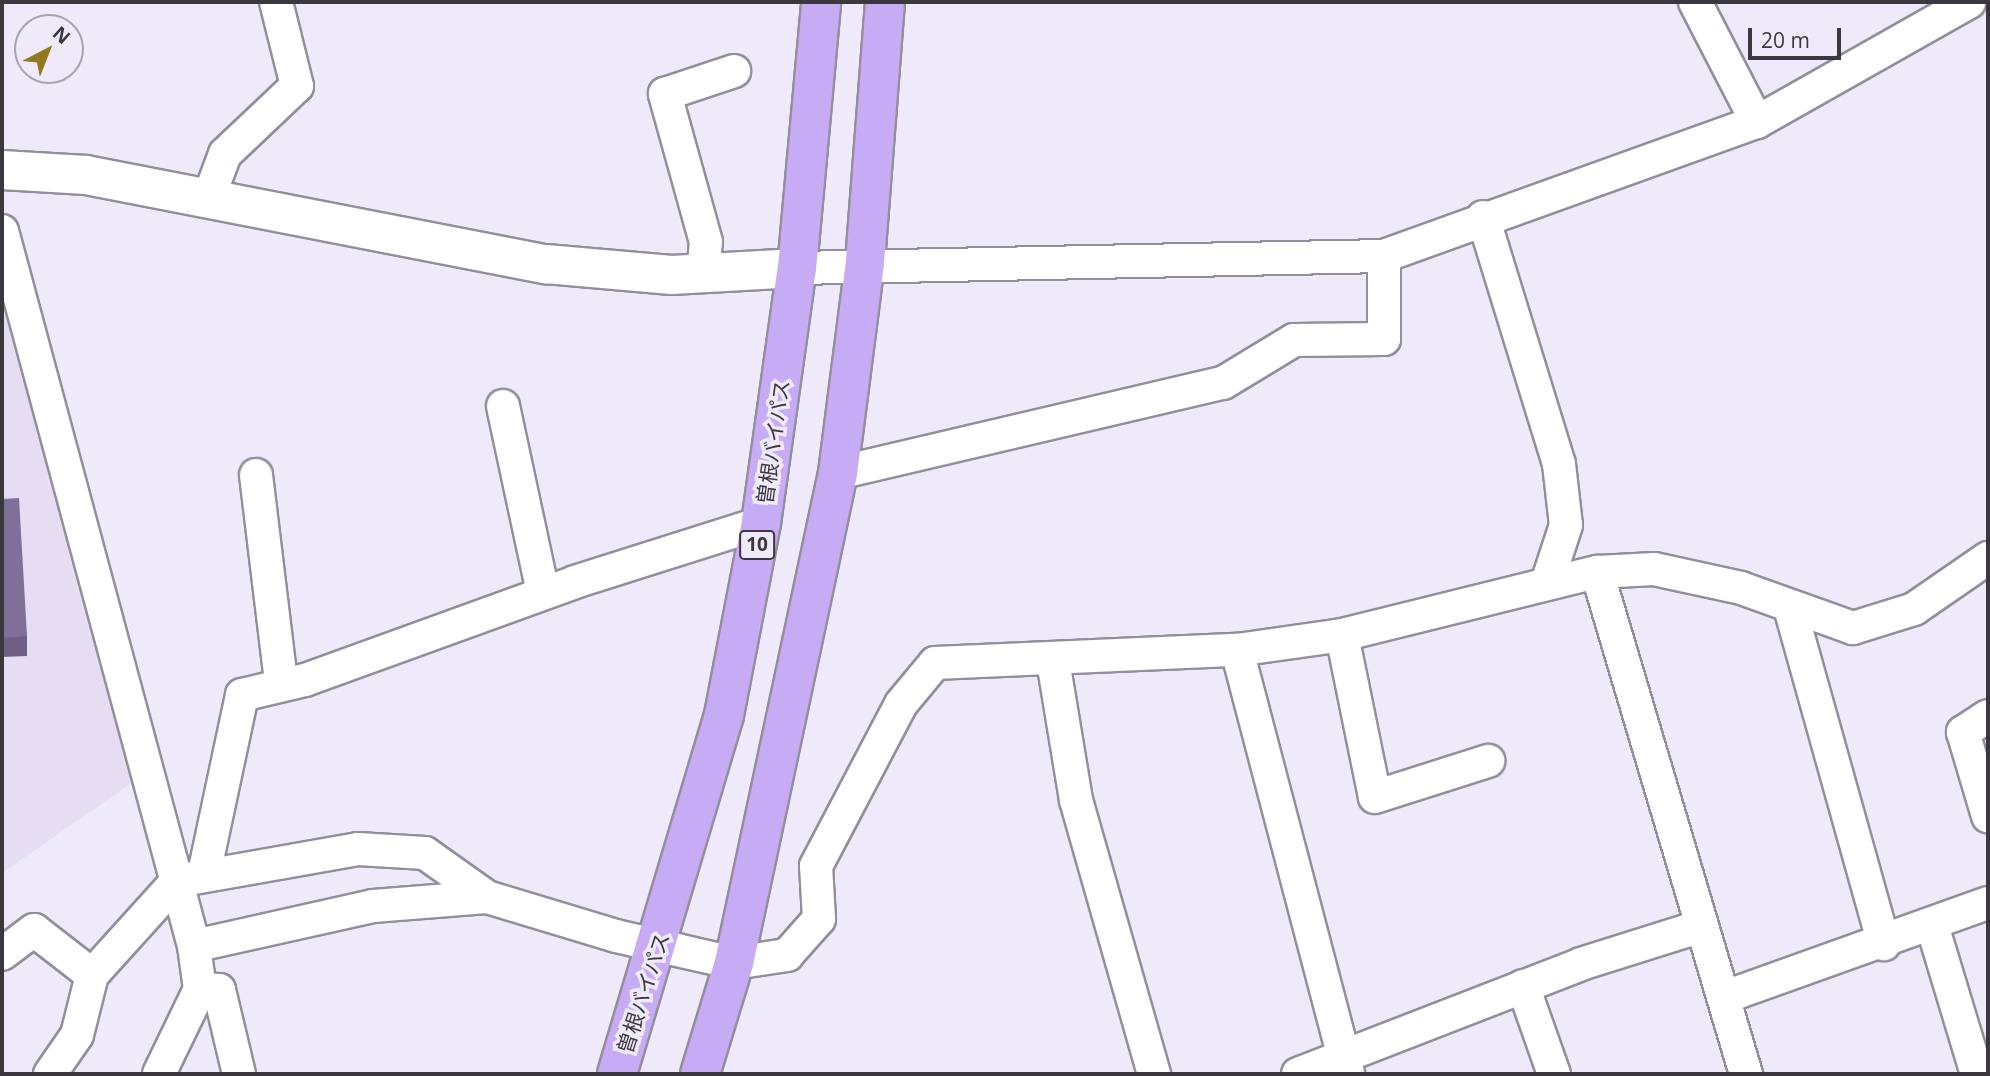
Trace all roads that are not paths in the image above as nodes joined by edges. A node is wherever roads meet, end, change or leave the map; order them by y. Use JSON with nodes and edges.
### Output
{"nodes":[{"id":1,"x":275,"y":2,"type":"edge"},
{"id":2,"x":821,"y":2,"type":"edge"},
{"id":3,"x":886,"y":2,"type":"edge"},
{"id":4,"x":1695,"y":2,"type":"edge"},
{"id":5,"x":1969,"y":2,"type":"edge"},
{"id":6,"x":734,"y":72,"type":"dead end"},
{"id":7,"x":1757,"y":122,"type":"junction"},
{"id":8,"x":2,"y":170,"type":"edge"},
{"id":9,"x":209,"y":197,"type":"junction"},
{"id":10,"x":1483,"y":217,"type":"junction"},
{"id":11,"x":2,"y":231,"type":"edge"},
{"id":12,"x":1384,"y":256,"type":"junction"},
{"id":13,"x":865,"y":262,"type":"junction"},
{"id":14,"x":797,"y":268,"type":"junction"},
{"id":15,"x":703,"y":275,"type":"junction"},
{"id":16,"x":503,"y":406,"type":"dead end"},
{"id":17,"x":838,"y":473,"type":"junction"},
{"id":18,"x":256,"y":475,"type":"dead end"},
{"id":19,"x":761,"y":523,"type":"junction"},
{"id":20,"x":1988,"y":558,"type":"edge"},
{"id":21,"x":1597,"y":572,"type":"junction"},
{"id":22,"x":1547,"y":583,"type":"junction"},
{"id":23,"x":543,"y":593,"type":"junction"},
{"id":24,"x":1791,"y":611,"type":"junction"},
{"id":25,"x":1342,"y":635,"type":"junction"},
{"id":26,"x":1237,"y":650,"type":"junction"},
{"id":27,"x":1054,"y":661,"type":"junction"},
{"id":28,"x":281,"y":683,"type":"junction"},
{"id":29,"x":1988,"y":716,"type":"edge"},
{"id":30,"x":1488,"y":761,"type":"dead end"},
{"id":31,"x":1988,"y":816,"type":"edge"},
{"id":32,"x":191,"y":877,"type":"junction"},
{"id":33,"x":487,"y":897,"type":"junction"},
{"id":34,"x":1988,"y":903,"type":"edge"},
{"id":35,"x":1932,"y":925,"type":"junction"},
{"id":36,"x":1698,"y":927,"type":"junction"},
{"id":37,"x":1884,"y":944,"type":"junction"},
{"id":38,"x":194,"y":946,"type":"junction"},
{"id":39,"x":659,"y":947,"type":"junction"},
{"id":40,"x":2,"y":954,"type":"edge"},
{"id":41,"x":734,"y":963,"type":"junction"},
{"id":42,"x":92,"y":975,"type":"junction"},
{"id":43,"x":1523,"y":986,"type":"junction"},
{"id":44,"x":200,"y":989,"type":"junction"},
{"id":45,"x":1726,"y":997,"type":"junction"},
{"id":46,"x":1344,"y":1065,"type":"edge"},
{"id":47,"x":50,"y":1074,"type":"edge"},
{"id":48,"x":159,"y":1074,"type":"edge"},
{"id":49,"x":239,"y":1074,"type":"edge"},
{"id":50,"x":617,"y":1074,"type":"edge"},
{"id":51,"x":700,"y":1074,"type":"edge"},
{"id":52,"x":1154,"y":1074,"type":"edge"},
{"id":53,"x":1298,"y":1074,"type":"edge"},
{"id":54,"x":1554,"y":1074,"type":"edge"},
{"id":55,"x":1746,"y":1074,"type":"edge"},
{"id":56,"x":1977,"y":1074,"type":"edge"}],
"edges":[{"from":1,"to":9,"type":"street"},
{"from":2,"to":14,"type":"highway","name":"曽根バイパス","number":"10"},
{"from":3,"to":13,"type":"highway"},
{"from":4,"to":7,"type":"street"},
{"from":5,"to":7,"type":"street"},
{"from":6,"to":15,"type":"street"},
{"from":7,"to":10,"type":"street"},
{"from":8,"to":9,"type":"street"},
{"from":9,"to":15,"type":"street"},
{"from":10,"to":12,"type":"street"},
{"from":10,"to":22,"type":"street"},
{"from":11,"to":32,"type":"street"},
{"from":12,"to":13,"type":"street"},
{"from":12,"to":17,"type":"street"},
{"from":13,"to":14,"type":"street"},
{"from":13,"to":17,"type":"highway"},
{"from":14,"to":15,"type":"street"},
{"from":14,"to":19,"type":"highway","name":"曽根バイパス","number":"10"},
{"from":16,"to":23,"type":"street"},
{"from":17,"to":41,"type":"highway"},
{"from":18,"to":28,"type":"street"},
{"from":19,"to":23,"type":"street"},
{"from":19,"to":39,"type":"highway","name":"曽根バイパス","number":"10"},
{"from":20,"to":24,"type":"street"},
{"from":21,"to":22,"type":"street"},
{"from":21,"to":24,"type":"street"},
{"from":21,"to":36,"type":"street"},
{"from":22,"to":25,"type":"street"},
{"from":23,"to":28,"type":"street"},
{"from":24,"to":37,"type":"street"},
{"from":25,"to":26,"type":"street"},
{"from":25,"to":30,"type":"street"},
{"from":26,"to":27,"type":"street"},
{"from":26,"to":46,"type":"street"},
{"from":27,"to":41,"type":"street"},
{"from":27,"to":52,"type":"street"},
{"from":28,"to":32,"type":"street"},
{"from":29,"to":31,"type":"street"},
{"from":32,"to":33,"type":"street"},
{"from":32,"to":38,"type":"street"},
{"from":32,"to":42,"type":"street"},
{"from":33,"to":38,"type":"street"},
{"from":33,"to":39,"type":"street"},
{"from":34,"to":35,"type":"street"},
{"from":35,"to":37,"type":"street"},
{"from":35,"to":56,"type":"street"},
{"from":36,"to":43,"type":"street"},
{"from":36,"to":45,"type":"street"},
{"from":37,"to":45,"type":"street"},
{"from":38,"to":44,"type":"street"},
{"from":39,"to":41,"type":"street"},
{"from":39,"to":50,"type":"highway","name":"曽根バイパス","number":"10"},
{"from":40,"to":42,"type":"street"},
{"from":41,"to":51,"type":"highway"},
{"from":42,"to":47,"type":"street"},
{"from":43,"to":46,"type":"street"},
{"from":43,"to":54,"type":"street"},
{"from":44,"to":48,"type":"street"},
{"from":44,"to":49,"type":"street"},
{"from":45,"to":55,"type":"street"},
{"from":46,"to":53,"type":"street"}]}
